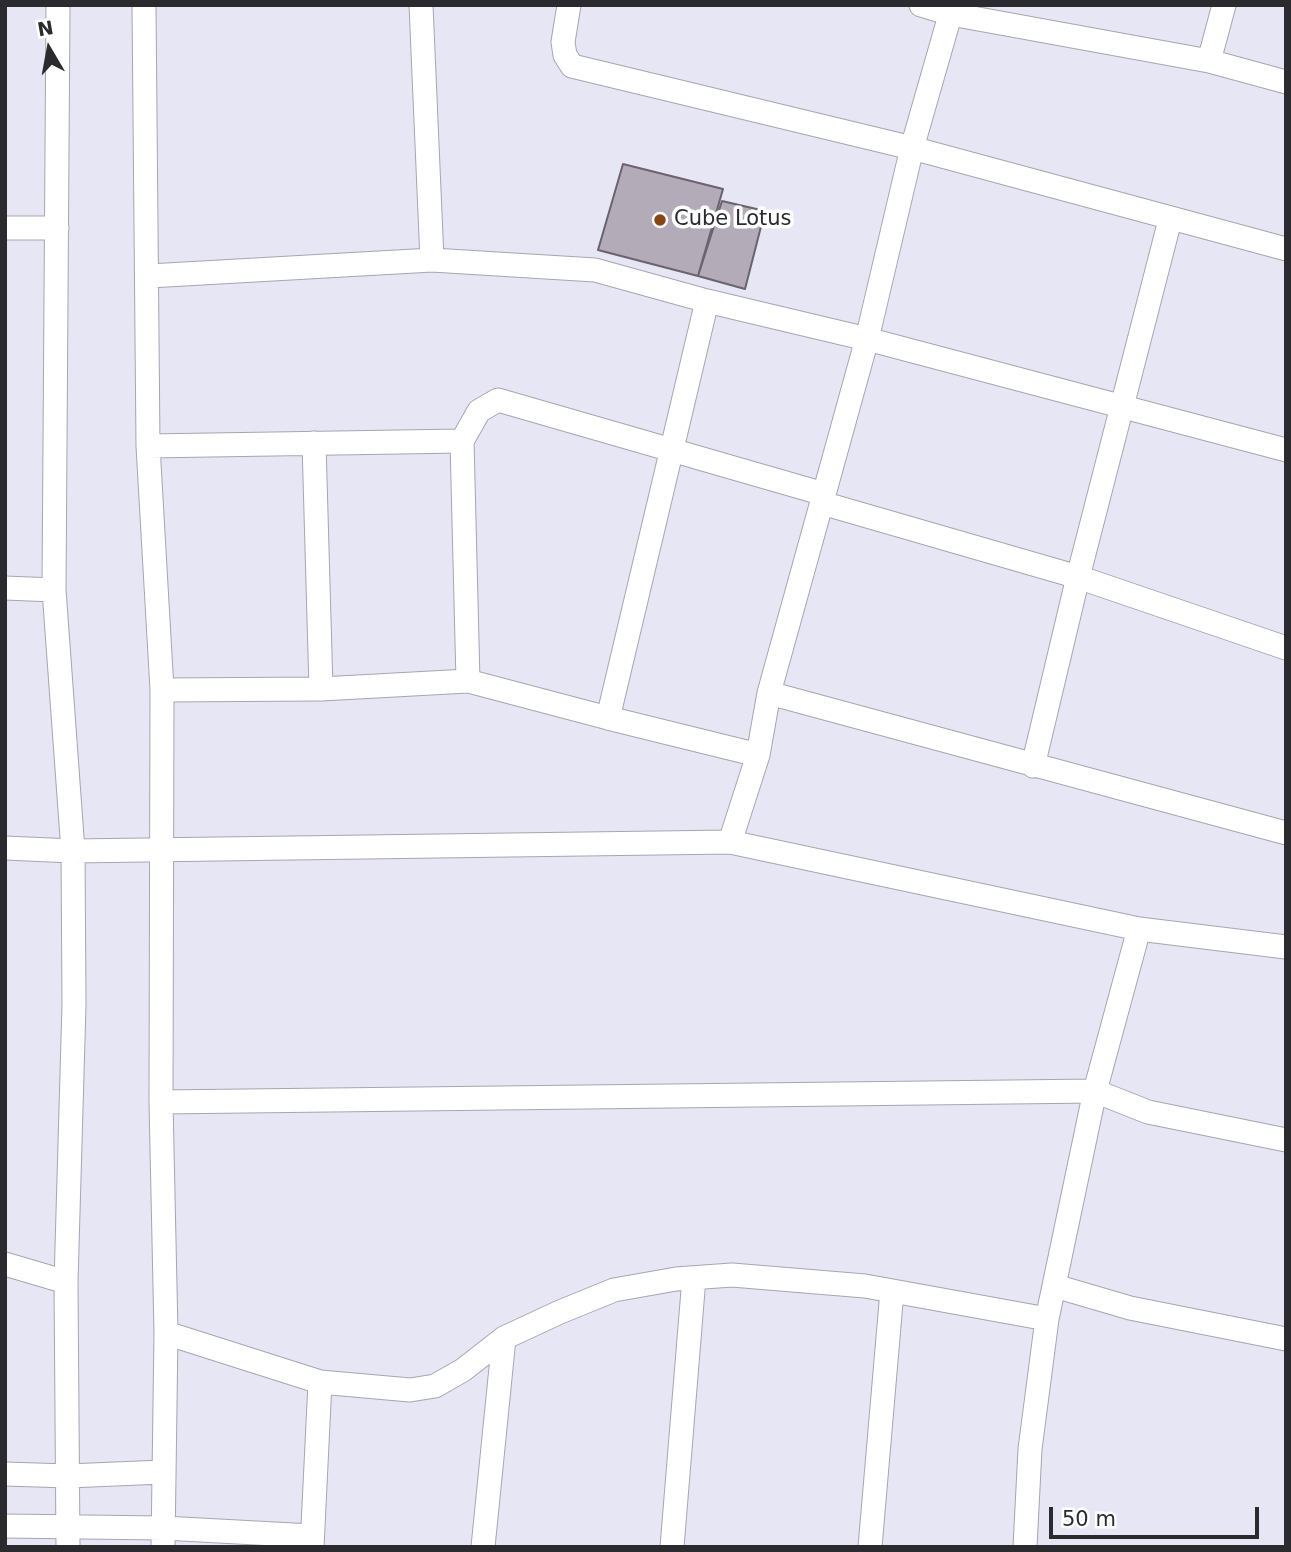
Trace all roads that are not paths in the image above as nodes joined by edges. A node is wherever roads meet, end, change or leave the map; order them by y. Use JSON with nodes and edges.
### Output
{"nodes":[{"id":1,"x":58,"y":5,"type":"edge"},
{"id":2,"x":144,"y":5,"type":"edge"},
{"id":3,"x":421,"y":5,"type":"edge"},
{"id":4,"x":569,"y":5,"type":"edge"},
{"id":5,"x":921,"y":5,"type":"edge"},
{"id":6,"x":1224,"y":5,"type":"edge"},
{"id":7,"x":952,"y":9,"type":"edge"},
{"id":8,"x":1209,"y":61,"type":"junction"},
{"id":9,"x":1286,"y":82,"type":"edge"},
{"id":10,"x":912,"y":148,"type":"junction"},
{"id":11,"x":1170,"y":220,"type":"junction"},
{"id":12,"x":5,"y":228,"type":"edge"},
{"id":13,"x":57,"y":228,"type":"junction"},
{"id":14,"x":1286,"y":249,"type":"edge"},
{"id":15,"x":432,"y":260,"type":"junction"},
{"id":16,"x":149,"y":276,"type":"junction"},
{"id":17,"x":707,"y":301,"type":"junction"},
{"id":18,"x":867,"y":339,"type":"junction"},
{"id":19,"x":1122,"y":406,"type":"junction"},
{"id":20,"x":462,"y":441,"type":"junction"},
{"id":21,"x":314,"y":443,"type":"junction"},
{"id":22,"x":148,"y":446,"type":"junction"},
{"id":23,"x":670,"y":450,"type":"junction"},
{"id":24,"x":1286,"y":450,"type":"edge"},
{"id":25,"x":823,"y":498,"type":"junction"},
{"id":26,"x":1078,"y":577,"type":"junction"},
{"id":27,"x":5,"y":588,"type":"edge"},
{"id":28,"x":54,"y":590,"type":"junction"},
{"id":29,"x":1286,"y":648,"type":"edge"},
{"id":30,"x":468,"y":681,"type":"junction"},
{"id":31,"x":321,"y":689,"type":"junction"},
{"id":32,"x":162,"y":690,"type":"junction"},
{"id":33,"x":769,"y":693,"type":"junction"},
{"id":34,"x":608,"y":718,"type":"junction"},
{"id":35,"x":758,"y":755,"type":"junction"},
{"id":36,"x":1034,"y":766,"type":"junction"},
{"id":37,"x":1286,"y":833,"type":"edge"},
{"id":38,"x":730,"y":842,"type":"junction"},
{"id":39,"x":5,"y":848,"type":"edge"},
{"id":40,"x":162,"y":849,"type":"junction"},
{"id":41,"x":74,"y":851,"type":"junction"},
{"id":42,"x":1139,"y":929,"type":"junction"},
{"id":43,"x":1286,"y":947,"type":"edge"},
{"id":44,"x":1095,"y":1091,"type":"junction"},
{"id":45,"x":161,"y":1102,"type":"junction"},
{"id":46,"x":1286,"y":1140,"type":"edge"},
{"id":47,"x":5,"y":1264,"type":"edge"},
{"id":48,"x":694,"y":1278,"type":"junction"},
{"id":49,"x":66,"y":1282,"type":"junction"},
{"id":50,"x":1055,"y":1286,"type":"junction"},
{"id":51,"x":892,"y":1291,"type":"junction"},
{"id":52,"x":1047,"y":1319,"type":"junction"},
{"id":53,"x":166,"y":1333,"type":"junction"},
{"id":54,"x":504,"y":1338,"type":"junction"},
{"id":55,"x":1286,"y":1339,"type":"edge"},
{"id":56,"x":320,"y":1382,"type":"junction"},
{"id":57,"x":163,"y":1472,"type":"junction"},
{"id":58,"x":5,"y":1474,"type":"edge"},
{"id":59,"x":68,"y":1476,"type":"junction"},
{"id":60,"x":5,"y":1526,"type":"edge"},
{"id":61,"x":68,"y":1537,"type":"edge"},
{"id":62,"x":163,"y":1537,"type":"edge"},
{"id":63,"x":312,"y":1541,"type":"edge"},
{"id":64,"x":483,"y":1547,"type":"edge"},
{"id":65,"x":672,"y":1547,"type":"edge"},
{"id":66,"x":870,"y":1547,"type":"edge"},
{"id":67,"x":1025,"y":1547,"type":"edge"}],
"edges":[{"from":1,"to":13,"type":"street"},
{"from":2,"to":16,"type":"street"},
{"from":3,"to":15,"type":"street"},
{"from":4,"to":10,"type":"street"},
{"from":5,"to":7,"type":"street"},
{"from":6,"to":8,"type":"street"},
{"from":7,"to":8,"type":"street"},
{"from":7,"to":10,"type":"street"},
{"from":8,"to":9,"type":"street"},
{"from":10,"to":11,"type":"street"},
{"from":10,"to":18,"type":"street"},
{"from":11,"to":14,"type":"street"},
{"from":11,"to":19,"type":"street"},
{"from":12,"to":13,"type":"street"},
{"from":13,"to":28,"type":"street"},
{"from":15,"to":16,"type":"street"},
{"from":15,"to":17,"type":"street"},
{"from":16,"to":22,"type":"street"},
{"from":17,"to":18,"type":"street"},
{"from":17,"to":23,"type":"street"},
{"from":18,"to":19,"type":"street"},
{"from":18,"to":25,"type":"street"},
{"from":19,"to":24,"type":"street"},
{"from":19,"to":26,"type":"street"},
{"from":20,"to":21,"type":"street"},
{"from":20,"to":23,"type":"street"},
{"from":20,"to":30,"type":"street"},
{"from":21,"to":22,"type":"street"},
{"from":21,"to":31,"type":"street"},
{"from":22,"to":32,"type":"street"},
{"from":23,"to":25,"type":"street"},
{"from":23,"to":34,"type":"street"},
{"from":25,"to":26,"type":"street"},
{"from":25,"to":33,"type":"street"},
{"from":26,"to":29,"type":"street"},
{"from":26,"to":36,"type":"street"},
{"from":27,"to":28,"type":"street"},
{"from":28,"to":41,"type":"street"},
{"from":30,"to":31,"type":"street"},
{"from":30,"to":34,"type":"street"},
{"from":31,"to":32,"type":"street"},
{"from":32,"to":40,"type":"street"},
{"from":33,"to":35,"type":"street"},
{"from":33,"to":36,"type":"street"},
{"from":34,"to":35,"type":"street"},
{"from":35,"to":38,"type":"street"},
{"from":36,"to":37,"type":"street"},
{"from":38,"to":40,"type":"street"},
{"from":38,"to":42,"type":"street"},
{"from":39,"to":41,"type":"street"},
{"from":40,"to":41,"type":"street"},
{"from":40,"to":45,"type":"street"},
{"from":41,"to":49,"type":"street"},
{"from":42,"to":43,"type":"street"},
{"from":42,"to":44,"type":"street"},
{"from":44,"to":45,"type":"street"},
{"from":44,"to":46,"type":"street"},
{"from":44,"to":50,"type":"street"},
{"from":45,"to":53,"type":"street"},
{"from":47,"to":49,"type":"street"},
{"from":48,"to":51,"type":"street"},
{"from":48,"to":54,"type":"street"},
{"from":48,"to":65,"type":"street"},
{"from":49,"to":59,"type":"street"},
{"from":50,"to":52,"type":"street"},
{"from":50,"to":55,"type":"street"},
{"from":51,"to":52,"type":"street"},
{"from":51,"to":66,"type":"street"},
{"from":52,"to":67,"type":"street"},
{"from":53,"to":56,"type":"street"},
{"from":53,"to":57,"type":"street"},
{"from":54,"to":56,"type":"street"},
{"from":54,"to":64,"type":"street"},
{"from":56,"to":63,"type":"street"},
{"from":57,"to":59,"type":"street"},
{"from":57,"to":62,"type":"street"},
{"from":58,"to":59,"type":"street"},
{"from":59,"to":61,"type":"street"},
{"from":60,"to":61,"type":"street"},
{"from":61,"to":62,"type":"street"},
{"from":62,"to":63,"type":"street"}]}
